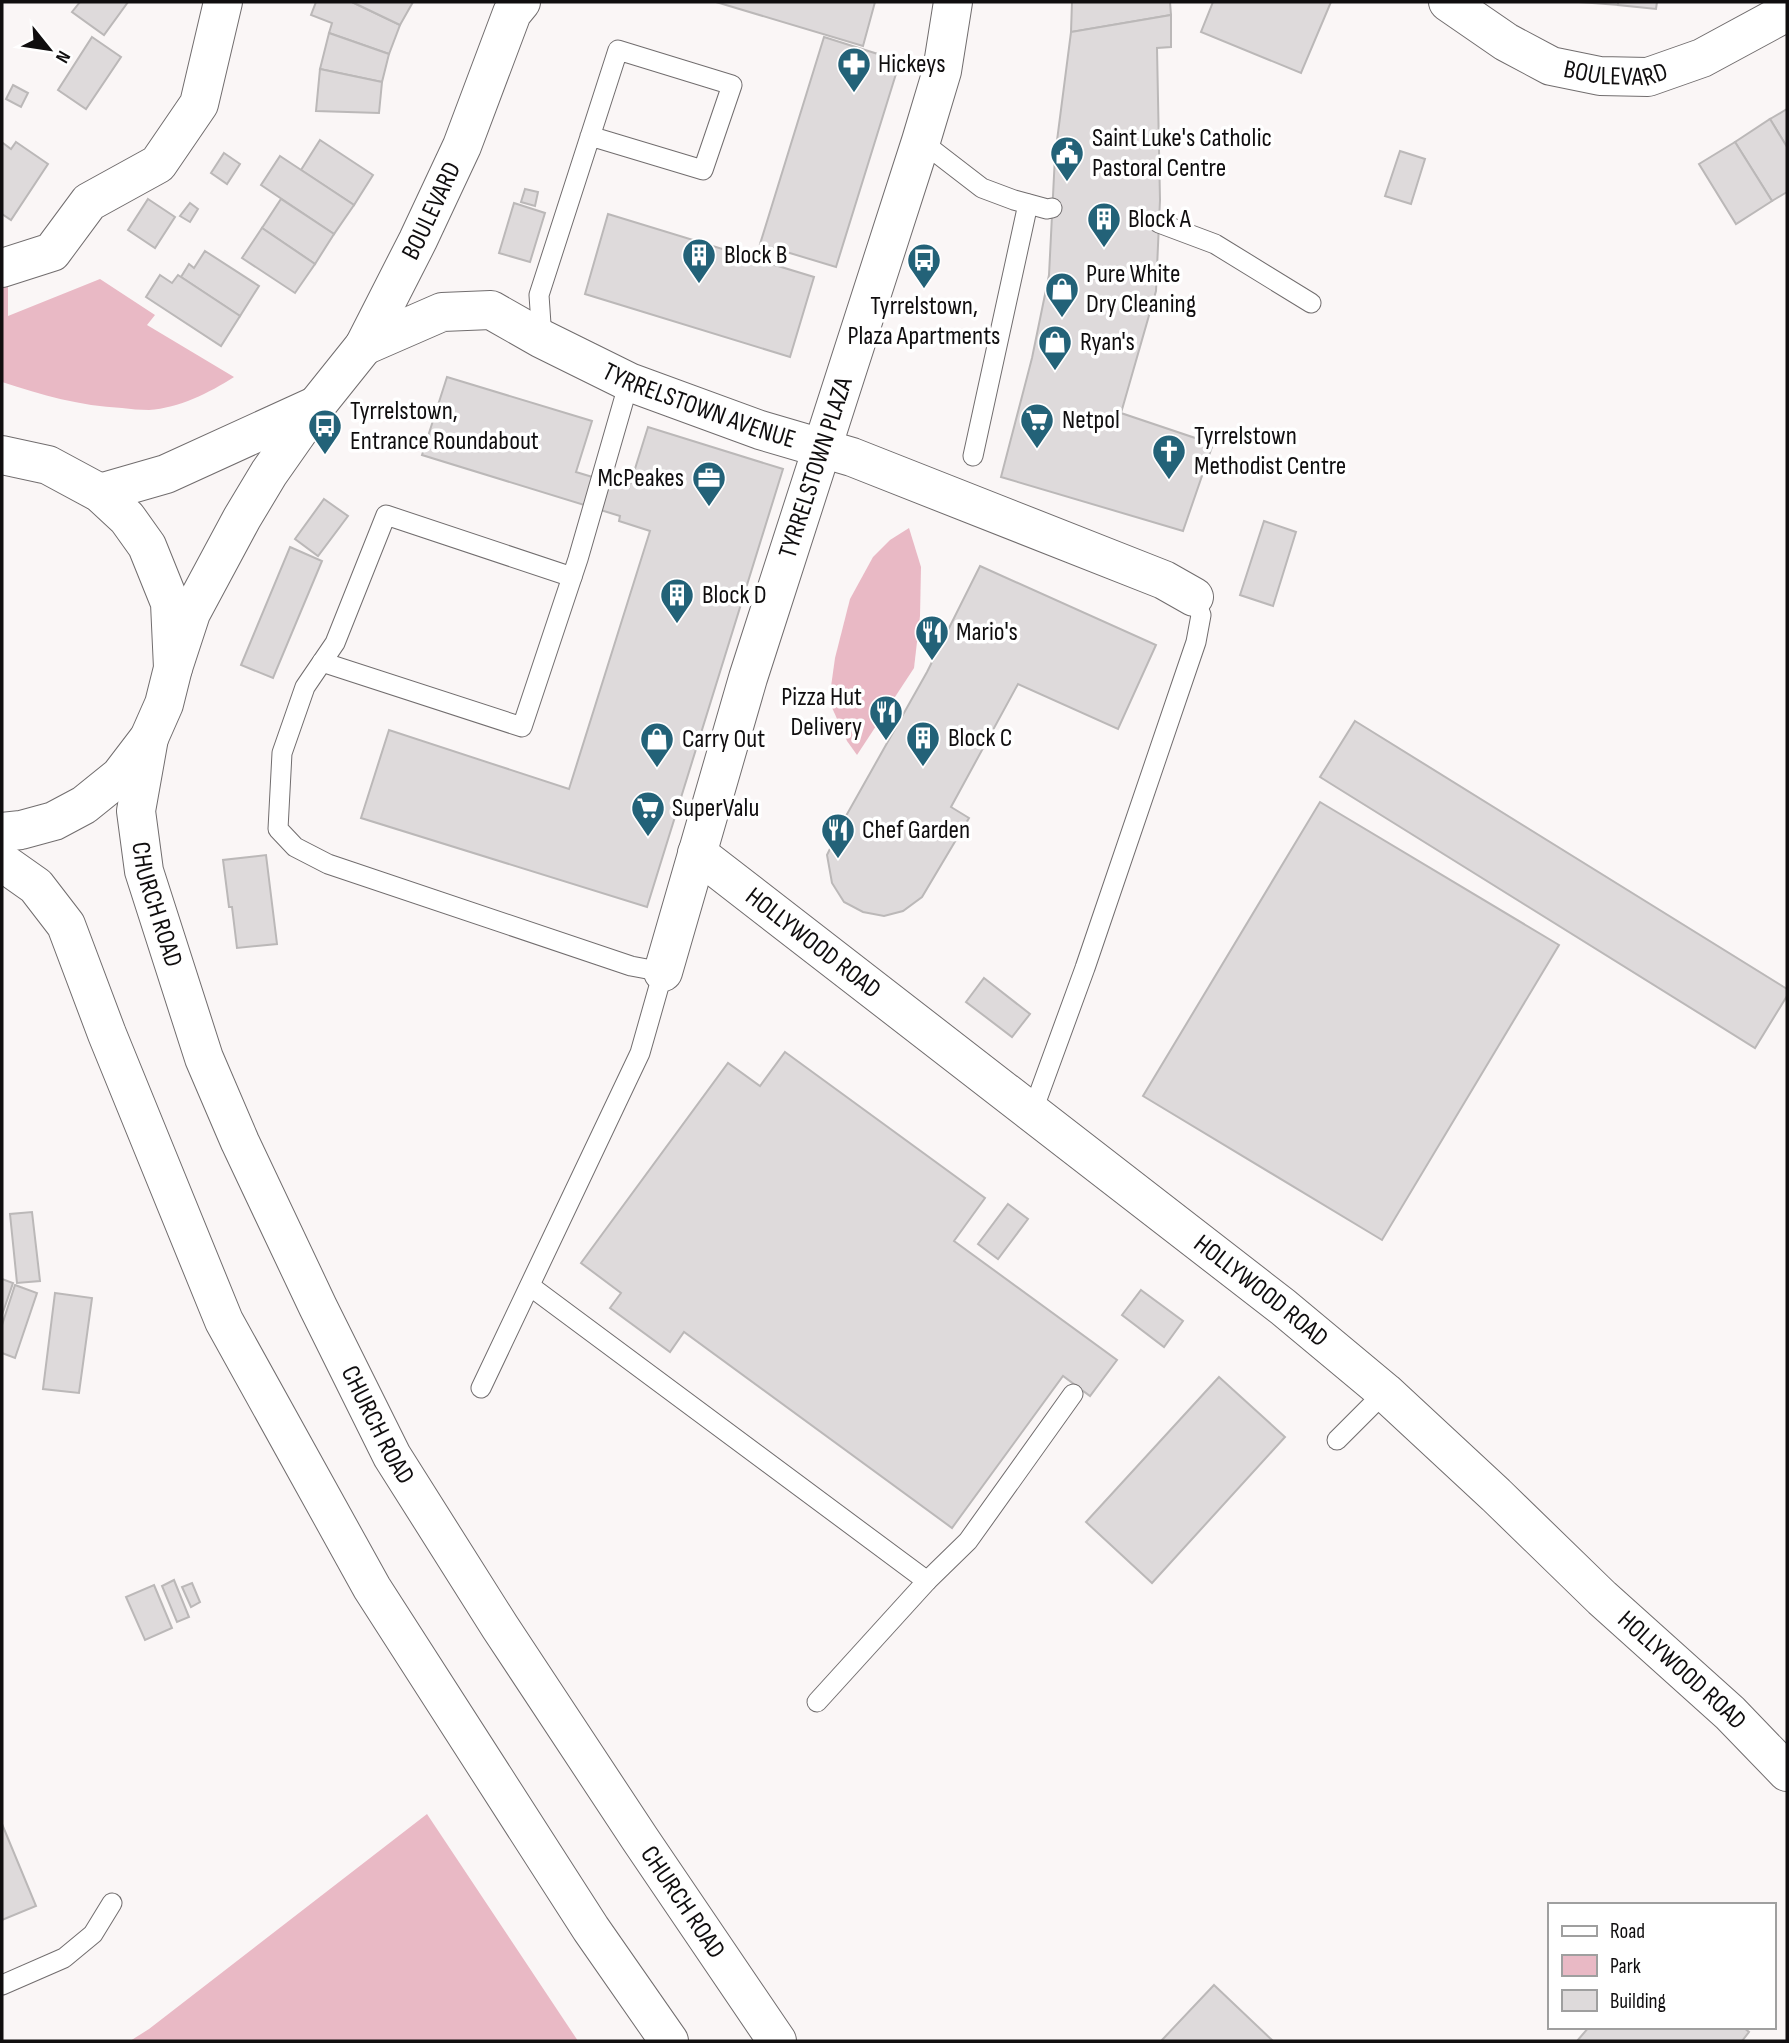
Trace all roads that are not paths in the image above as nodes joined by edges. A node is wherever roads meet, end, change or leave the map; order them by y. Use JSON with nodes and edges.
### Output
{"nodes":[{"id":1,"x":223,"y":2,"type":"edge"},
{"id":2,"x":953,"y":2,"type":"edge"},
{"id":3,"x":1448,"y":2,"type":"edge"},
{"id":4,"x":509,"y":5,"type":"edge"},
{"id":5,"x":1787,"y":12,"type":"edge"},
{"id":6,"x":590,"y":136,"type":"junction"},
{"id":7,"x":921,"y":141,"type":"junction"},
{"id":8,"x":1028,"y":204,"type":"junction"},
{"id":9,"x":1052,"y":208,"type":"dead end"},
{"id":10,"x":1159,"y":223,"type":"dead end"},
{"id":11,"x":2,"y":268,"type":"edge"},
{"id":12,"x":1311,"y":303,"type":"dead end"},
{"id":13,"x":542,"y":339,"type":"junction"},
{"id":14,"x":364,"y":346,"type":"junction"},
{"id":15,"x":629,"y":382,"type":"junction"},
{"id":16,"x":316,"y":406,"type":"junction"},
{"id":17,"x":823,"y":448,"type":"junction"},
{"id":18,"x":2,"y":456,"type":"edge"},
{"id":19,"x":973,"y":456,"type":"dead end"},
{"id":20,"x":100,"y":493,"type":"junction"},
{"id":21,"x":572,"y":577,"type":"junction"},
{"id":22,"x":1194,"y":597,"type":"joint"},
{"id":23,"x":322,"y":662,"type":"junction"},
{"id":24,"x":173,"y":668,"type":"junction"},
{"id":25,"x":149,"y":738,"type":"junction"},
{"id":26,"x":2,"y":832,"type":"edge"},
{"id":27,"x":696,"y":853,"type":"junction"},
{"id":28,"x":2,"y":862,"type":"edge"},
{"id":29,"x":663,"y":972,"type":"junction"},
{"id":30,"x":1032,"y":1113,"type":"junction"},
{"id":31,"x":530,"y":1286,"type":"junction"},
{"id":32,"x":481,"y":1388,"type":"dead end"},
{"id":33,"x":1385,"y":1392,"type":"junction"},
{"id":34,"x":1073,"y":1394,"type":"dead end"},
{"id":35,"x":1337,"y":1440,"type":"dead end"},
{"id":36,"x":927,"y":1581,"type":"junction"},
{"id":37,"x":817,"y":1702,"type":"dead end"},
{"id":38,"x":1787,"y":1772,"type":"edge"},
{"id":39,"x":112,"y":1903,"type":"dead end"},
{"id":40,"x":2,"y":1985,"type":"edge"},
{"id":41,"x":669,"y":2041,"type":"edge"},
{"id":42,"x":777,"y":2041,"type":"edge"}],
"edges":[{"from":1,"to":11,"type":"street"},
{"from":2,"to":7,"type":"street","name":"TYRRELSTOWN PLAZA"},
{"from":3,"to":5,"type":"street","name":"BOULEVARD"},
{"from":4,"to":14,"type":"street","name":"BOULEVARD"},
{"from":6,"to":6,"type":"lane"},
{"from":6,"to":13,"type":"lane"},
{"from":7,"to":8,"type":"lane"},
{"from":7,"to":17,"type":"street","name":"TYRRELSTOWN PLAZA"},
{"from":8,"to":9,"type":"lane"},
{"from":8,"to":19,"type":"lane"},
{"from":10,"to":12,"type":"lane"},
{"from":13,"to":14,"type":"street","name":"TYRRELSTOWN AVENUE"},
{"from":13,"to":15,"type":"street","name":"TYRRELSTOWN AVENUE"},
{"from":14,"to":16,"type":"street","name":"BOULEVARD"},
{"from":15,"to":17,"type":"street","name":"TYRRELSTOWN AVENUE"},
{"from":15,"to":21,"type":"lane"},
{"from":16,"to":20,"type":"street","name":"BOULEVARD"},
{"from":16,"to":24,"type":"street","name":"BOULEVARD"},
{"from":17,"to":22,"type":"street","name":"TYRRELSTOWN AVENUE"},
{"from":17,"to":27,"type":"street","name":"TYRRELSTOWN PLAZA"},
{"from":18,"to":20,"type":"street"},
{"from":20,"to":24,"type":"street"},
{"from":21,"to":23,"type":"lane"},
{"from":21,"to":23,"type":"lane"},
{"from":22,"to":30,"type":"lane"},
{"from":23,"to":29,"type":"lane"},
{"from":24,"to":25,"type":"street"},
{"from":25,"to":26,"type":"street"},
{"from":25,"to":42,"type":"street","name":"CHURCH ROAD"},
{"from":27,"to":29,"type":"street","name":"TYRRELSTOWN PLAZA"},
{"from":27,"to":30,"type":"street","name":"HOLLYWOOD ROAD"},
{"from":28,"to":41,"type":"street"},
{"from":29,"to":31,"type":"lane"},
{"from":30,"to":33,"type":"street","name":"HOLLYWOOD ROAD"},
{"from":31,"to":32,"type":"lane"},
{"from":31,"to":36,"type":"lane"},
{"from":33,"to":35,"type":"lane"},
{"from":33,"to":38,"type":"street","name":"HOLLYWOOD ROAD"},
{"from":34,"to":36,"type":"lane"},
{"from":36,"to":37,"type":"lane"},
{"from":39,"to":40,"type":"lane"}]}
